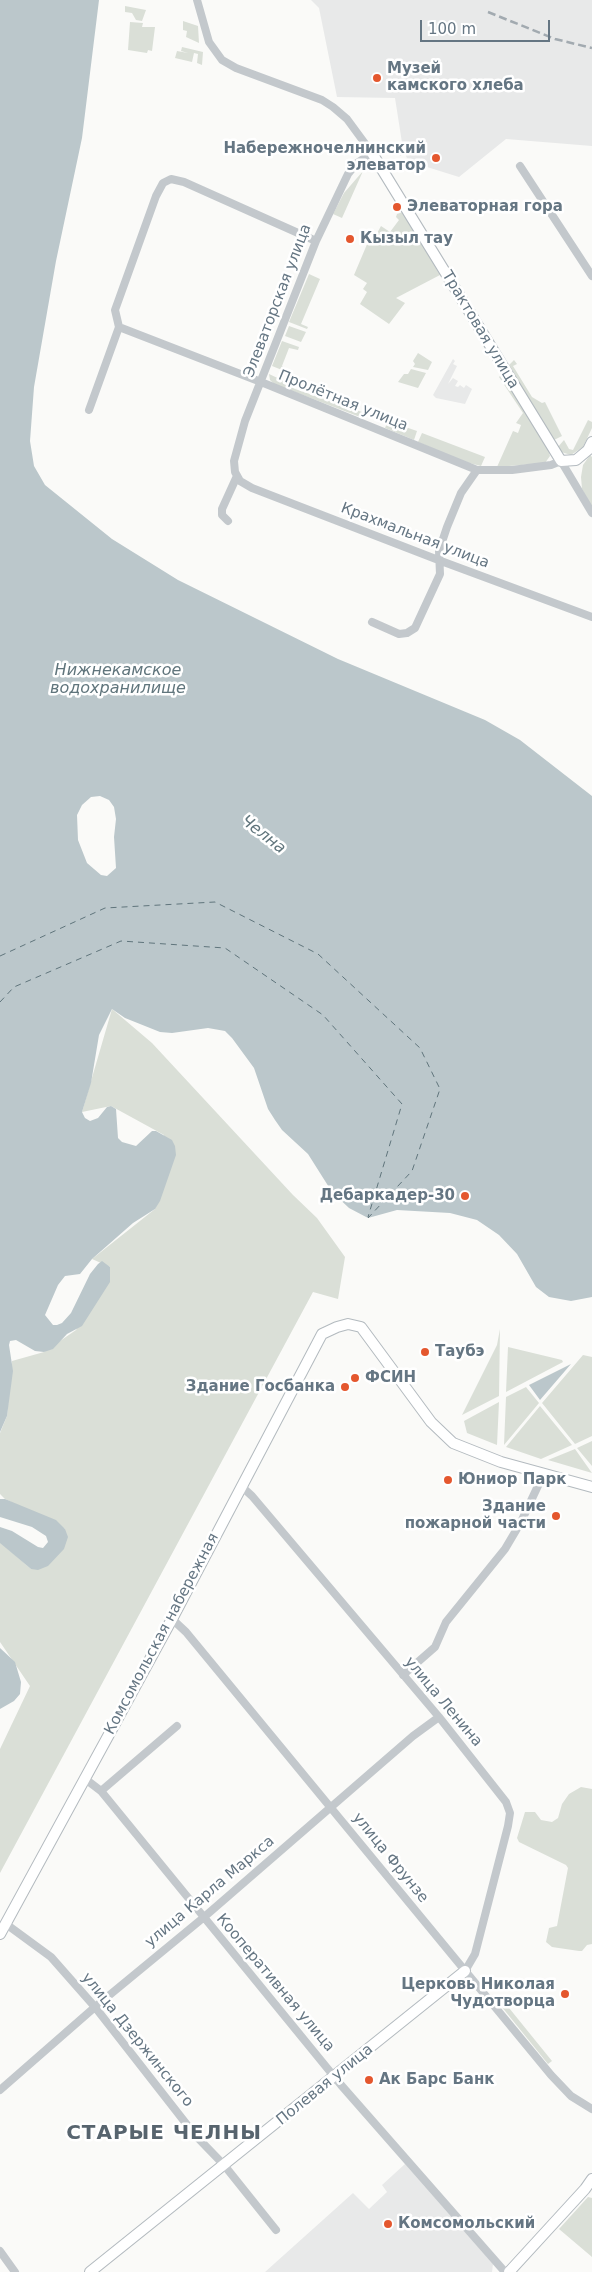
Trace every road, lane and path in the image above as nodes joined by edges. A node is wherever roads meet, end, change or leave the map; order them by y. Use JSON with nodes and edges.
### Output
{"nodes":[{"id":1,"x":197,"y":0,"type":"edge"},
{"id":2,"x":372,"y":153,"type":"junction"},
{"id":3,"x":520,"y":166,"type":"dead end"},
{"id":4,"x":316,"y":240,"type":"junction"},
{"id":5,"x":592,"y":276,"type":"edge"},
{"id":6,"x":119,"y":327,"type":"junction"},
{"id":7,"x":261,"y":382,"type":"junction"},
{"id":8,"x":89,"y":410,"type":"dead end"},
{"id":9,"x":592,"y":442,"type":"edge"},
{"id":10,"x":561,"y":461,"type":"junction"},
{"id":11,"x":477,"y":470,"type":"junction"},
{"id":12,"x":236,"y":474,"type":"junction"},
{"id":13,"x":592,"y":513,"type":"edge"},
{"id":14,"x":228,"y":520,"type":"dead end"},
{"id":15,"x":441,"y":562,"type":"junction"},
{"id":16,"x":592,"y":618,"type":"edge"},
{"id":17,"x":372,"y":622,"type":"dead end"},
{"id":18,"x":544,"y":1473,"type":"junction"},
{"id":19,"x":241,"y":1486,"type":"junction"},
{"id":20,"x":592,"y":1487,"type":"edge"},
{"id":21,"x":172,"y":1619,"type":"junction"},
{"id":22,"x":403,"y":1675,"type":"junction"},
{"id":23,"x":439,"y":1717,"type":"junction"},
{"id":24,"x":177,"y":1726,"type":"dead end"},
{"id":25,"x":84,"y":1778,"type":"junction"},
{"id":26,"x":101,"y":1791,"type":"junction"},
{"id":27,"x":330,"y":1807,"type":"junction"},
{"id":28,"x":203,"y":1918,"type":"junction"},
{"id":29,"x":6,"y":1924,"type":"junction"},
{"id":30,"x":0,"y":1934,"type":"edge"},
{"id":31,"x":465,"y":1971,"type":"junction"},
{"id":32,"x":95,"y":2007,"type":"junction"},
{"id":33,"x":335,"y":2077,"type":"junction"},
{"id":34,"x":0,"y":2090,"type":"edge"},
{"id":35,"x":592,"y":2109,"type":"edge"},
{"id":36,"x":224,"y":2165,"type":"junction"},
{"id":37,"x":592,"y":2179,"type":"edge"},
{"id":38,"x":276,"y":2230,"type":"dead end"},
{"id":39,"x":0,"y":2252,"type":"edge"},
{"id":40,"x":15,"y":2272,"type":"edge"},
{"id":41,"x":90,"y":2272,"type":"edge"},
{"id":42,"x":507,"y":2272,"type":"edge"}],
"edges":[{"from":1,"to":2,"type":"street","name":"Трактовая улица"},
{"from":2,"to":4,"type":"street","name":"Элеваторская улица"},
{"from":2,"to":10,"type":"street","name":"Трактовая улица"},
{"from":3,"to":5,"type":"street"},
{"from":4,"to":6,"type":"street"},
{"from":4,"to":7,"type":"street","name":"Элеваторская улица"},
{"from":6,"to":7,"type":"street","name":"Пролётная улица"},
{"from":6,"to":8,"type":"street"},
{"from":7,"to":11,"type":"street","name":"Пролётная улица"},
{"from":7,"to":12,"type":"street","name":"Элеваторская улица"},
{"from":9,"to":10,"type":"street"},
{"from":10,"to":11,"type":"street","name":"Пролётная улица"},
{"from":10,"to":13,"type":"street","name":"Трактовая улица"},
{"from":11,"to":15,"type":"street"},
{"from":12,"to":14,"type":"street","name":"Элеваторская улица"},
{"from":12,"to":15,"type":"street","name":"Крахмальная улица"},
{"from":15,"to":16,"type":"street","name":"Крахмальная улица"},
{"from":15,"to":17,"type":"street"},
{"from":18,"to":19,"type":"street","name":"Комсомольская набережная"},
{"from":18,"to":20,"type":"street"},
{"from":18,"to":22,"type":"street"},
{"from":19,"to":21,"type":"street","name":"Комсомольская набережная"},
{"from":19,"to":22,"type":"street","name":"улица Ленина"},
{"from":21,"to":25,"type":"street","name":"Комсомольская набережная"},
{"from":21,"to":27,"type":"street","name":"улица Фрунзе"},
{"from":22,"to":23,"type":"street","name":"улица Ленина"},
{"from":23,"to":27,"type":"street","name":"улица Карла Маркса"},
{"from":23,"to":31,"type":"street","name":"улица Ленина"},
{"from":24,"to":26,"type":"street"},
{"from":25,"to":26,"type":"street","name":"Кооперативная улица"},
{"from":25,"to":29,"type":"street","name":"Комсомольская набережная"},
{"from":26,"to":28,"type":"street","name":"Кооперативная улица"},
{"from":27,"to":28,"type":"street","name":"улица Карла Маркса"},
{"from":27,"to":31,"type":"street","name":"улица Фрунзе"},
{"from":28,"to":32,"type":"street","name":"улица Карла Маркса"},
{"from":28,"to":33,"type":"street","name":"Кооперативная улица"},
{"from":29,"to":30,"type":"street","name":"Комсомольская набережная"},
{"from":29,"to":32,"type":"street","name":"улица Дзержинского"},
{"from":31,"to":33,"type":"street","name":"Полевая улица"},
{"from":31,"to":35,"type":"street","name":"улица Фрунзе"},
{"from":32,"to":34,"type":"street","name":"улица Карла Маркса"},
{"from":32,"to":36,"type":"street","name":"улица Дзержинского"},
{"from":33,"to":36,"type":"street","name":"Полевая улица"},
{"from":33,"to":42,"type":"street","name":"Кооперативная улица"},
{"from":36,"to":38,"type":"street","name":"улица Дзержинского"},
{"from":36,"to":41,"type":"street","name":"Полевая улица"},
{"from":37,"to":42,"type":"street"},
{"from":39,"to":40,"type":"street"}]}
